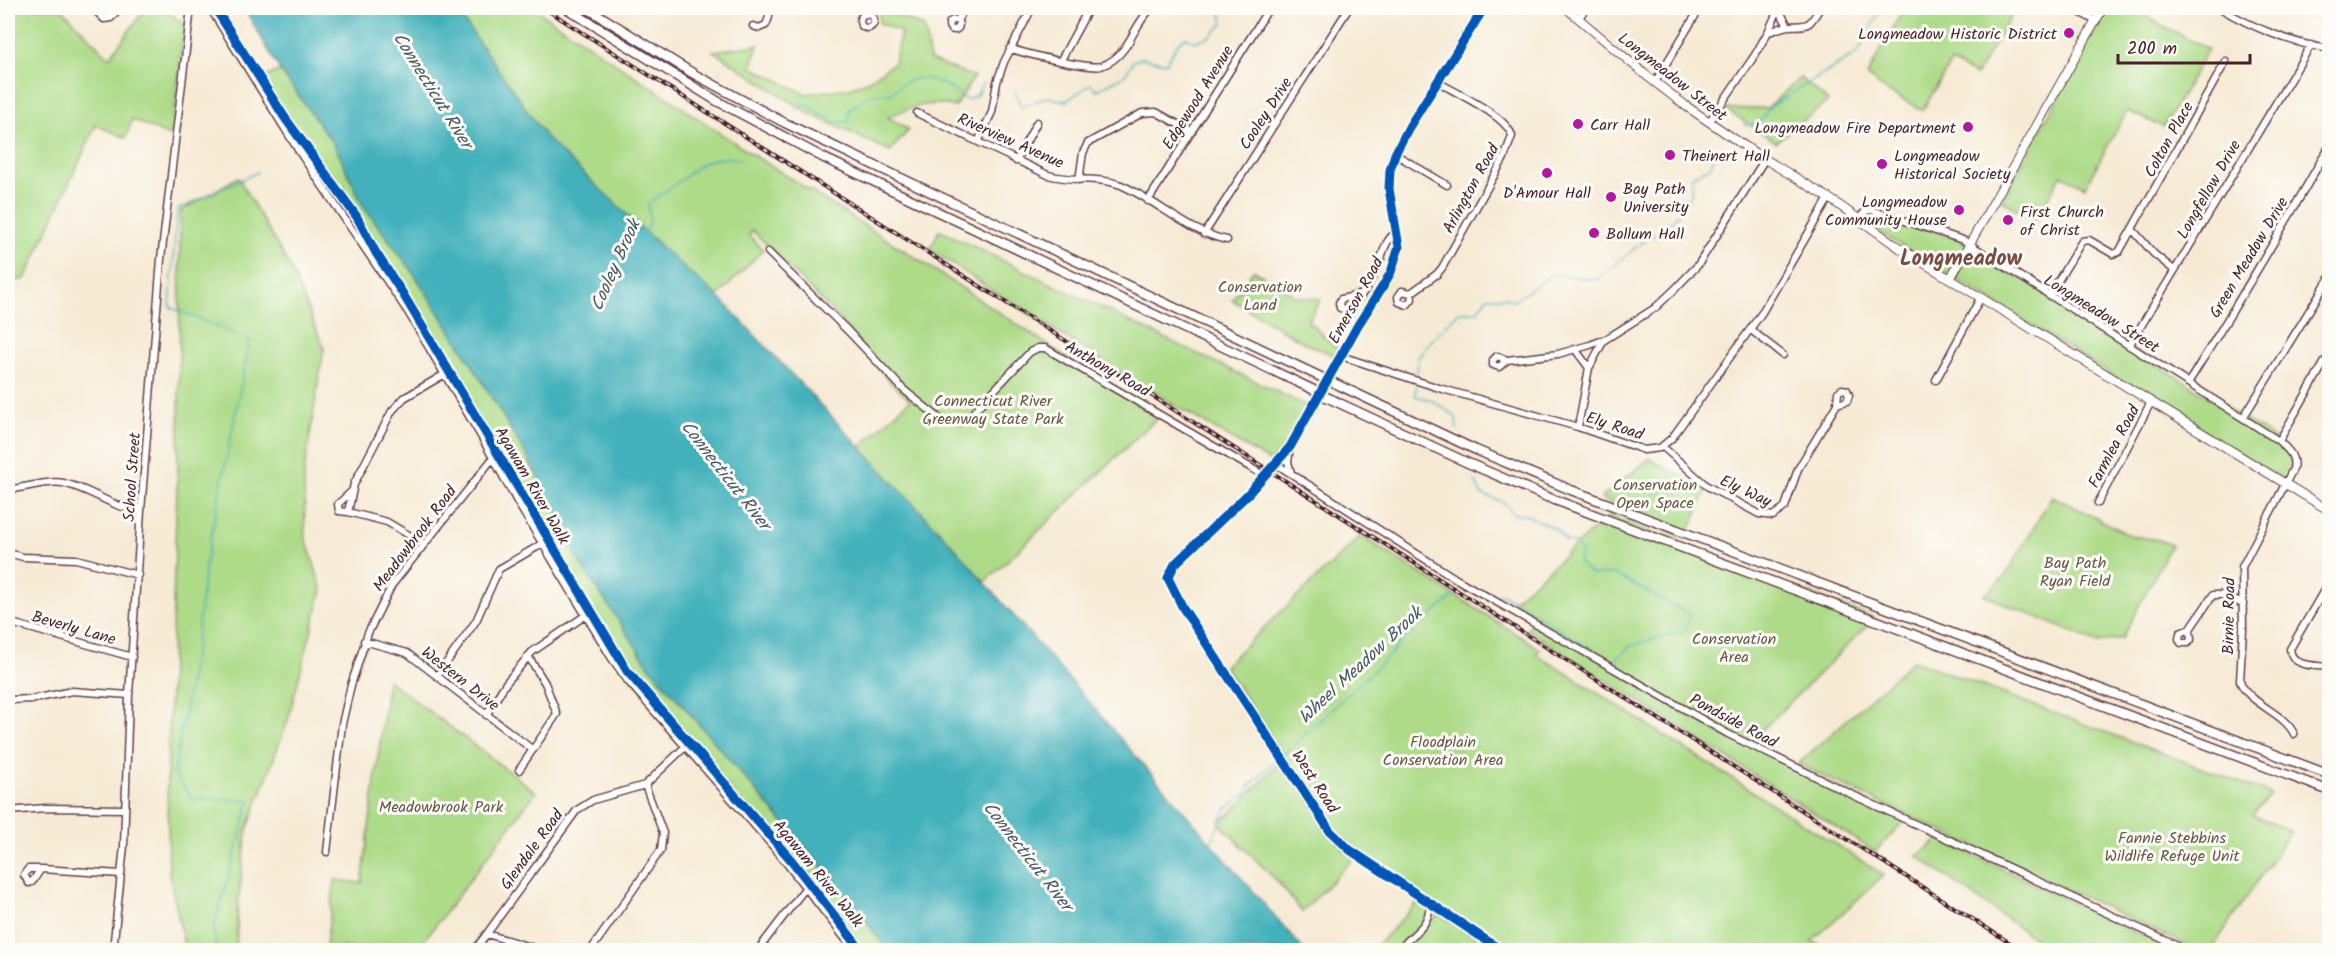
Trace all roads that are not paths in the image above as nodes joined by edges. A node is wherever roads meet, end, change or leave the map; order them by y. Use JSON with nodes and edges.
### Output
{"nodes":[{"id":1,"x":93,"y":8,"type":"edge"},
{"id":2,"x":119,"y":8,"type":"edge"},
{"id":3,"x":190,"y":8,"type":"edge"},
{"id":4,"x":210,"y":8,"type":"edge"},
{"id":5,"x":566,"y":8,"type":"edge"},
{"id":6,"x":587,"y":8,"type":"edge"},
{"id":7,"x":768,"y":8,"type":"edge"},
{"id":8,"x":964,"y":8,"type":"edge"},
{"id":9,"x":1032,"y":8,"type":"edge"},
{"id":10,"x":1089,"y":8,"type":"edge"},
{"id":11,"x":1152,"y":8,"type":"edge"},
{"id":12,"x":1269,"y":8,"type":"edge"},
{"id":13,"x":1349,"y":8,"type":"edge"},
{"id":14,"x":1484,"y":8,"type":"edge"},
{"id":15,"x":1566,"y":8,"type":"edge"},
{"id":16,"x":1586,"y":8,"type":"edge"},
{"id":17,"x":1700,"y":8,"type":"edge"},
{"id":18,"x":1779,"y":8,"type":"edge"},
{"id":19,"x":1820,"y":8,"type":"edge"},
{"id":20,"x":2072,"y":8,"type":"edge"},
{"id":21,"x":2103,"y":8,"type":"edge"},
{"id":22,"x":2220,"y":8,"type":"edge"},
{"id":23,"x":1579,"y":18,"type":"junction"},
{"id":24,"x":957,"y":21,"type":"dead end"},
{"id":25,"x":2096,"y":21,"type":"junction"},
{"id":26,"x":753,"y":26,"type":"dead end"},
{"id":27,"x":1788,"y":26,"type":"junction"},
{"id":28,"x":1768,"y":32,"type":"junction"},
{"id":29,"x":2311,"y":45,"type":"junction"},
{"id":30,"x":1010,"y":48,"type":"junction"},
{"id":31,"x":2330,"y":49,"type":"edge"},
{"id":32,"x":1060,"y":60,"type":"junction"},
{"id":33,"x":2226,"y":61,"type":"dead end"},
{"id":34,"x":1438,"y":82,"type":"junction"},
{"id":35,"x":1655,"y":82,"type":"junction"},
{"id":36,"x":916,"y":113,"type":"dead end"},
{"id":37,"x":1037,"y":122,"type":"dead end"},
{"id":38,"x":1709,"y":122,"type":"junction"},
{"id":39,"x":1192,"y":132,"type":"junction"},
{"id":40,"x":978,"y":142,"type":"junction"},
{"id":41,"x":2330,"y":145,"type":"edge"},
{"id":42,"x":1395,"y":154,"type":"junction"},
{"id":43,"x":1765,"y":159,"type":"junction"},
{"id":44,"x":1016,"y":161,"type":"junction"},
{"id":45,"x":1079,"y":180,"type":"junction"},
{"id":46,"x":1447,"y":185,"type":"dead end"},
{"id":47,"x":1829,"y":198,"type":"junction"},
{"id":48,"x":1148,"y":201,"type":"junction"},
{"id":49,"x":1858,"y":219,"type":"junction"},
{"id":50,"x":2132,"y":229,"type":"junction"},
{"id":51,"x":1397,"y":232,"type":"junction"},
{"id":52,"x":1204,"y":234,"type":"junction"},
{"id":53,"x":1227,"y":240,"type":"dead end"},
{"id":54,"x":1969,"y":244,"type":"junction"},
{"id":55,"x":768,"y":252,"type":"dead end"},
{"id":56,"x":2174,"y":270,"type":"junction"},
{"id":57,"x":2330,"y":277,"type":"edge"},
{"id":58,"x":1950,"y":279,"type":"junction"},
{"id":59,"x":1411,"y":293,"type":"dead end"},
{"id":60,"x":1359,"y":295,"type":"dead end"},
{"id":61,"x":2049,"y":296,"type":"junction"},
{"id":62,"x":1981,"y":297,"type":"junction"},
{"id":63,"x":1750,"y":330,"type":"junction"},
{"id":64,"x":1605,"y":339,"type":"junction"},
{"id":65,"x":2129,"y":346,"type":"junction"},
{"id":66,"x":1575,"y":349,"type":"junction"},
{"id":67,"x":2330,"y":353,"type":"edge"},
{"id":68,"x":1783,"y":355,"type":"dead end"},
{"id":69,"x":1341,"y":356,"type":"junction"},
{"id":70,"x":1507,"y":360,"type":"dead end"},
{"id":71,"x":1589,"y":368,"type":"junction"},
{"id":72,"x":445,"y":374,"type":"junction"},
{"id":73,"x":1936,"y":380,"type":"dead end"},
{"id":74,"x":2188,"y":383,"type":"junction"},
{"id":75,"x":2151,"y":402,"type":"junction"},
{"id":76,"x":1837,"y":404,"type":"dead end"},
{"id":77,"x":2243,"y":418,"type":"junction"},
{"id":78,"x":1578,"y":427,"type":"junction"},
{"id":79,"x":2279,"y":441,"type":"junction"},
{"id":80,"x":1290,"y":447,"type":"junction"},
{"id":81,"x":1663,"y":447,"type":"junction"},
{"id":82,"x":493,"y":458,"type":"junction"},
{"id":83,"x":1276,"y":464,"type":"junction"},
{"id":84,"x":1291,"y":474,"type":"junction"},
{"id":85,"x":1265,"y":476,"type":"junction"},
{"id":86,"x":2285,"y":485,"type":"junction"},
{"id":87,"x":8,"y":490,"type":"edge"},
{"id":88,"x":351,"y":492,"type":"junction"},
{"id":89,"x":2098,"y":503,"type":"dead end"},
{"id":90,"x":141,"y":511,"type":"junction"},
{"id":91,"x":2330,"y":511,"type":"edge"},
{"id":92,"x":348,"y":512,"type":"junction"},
{"id":93,"x":424,"y":544,"type":"junction"},
{"id":94,"x":542,"y":544,"type":"junction"},
{"id":95,"x":8,"y":553,"type":"edge"},
{"id":96,"x":1169,"y":572,"type":"joint"},
{"id":97,"x":138,"y":574,"type":"junction"},
{"id":98,"x":2330,"y":580,"type":"edge"},
{"id":99,"x":2243,"y":604,"type":"junction"},
{"id":100,"x":586,"y":615,"type":"junction"},
{"id":101,"x":8,"y":622,"type":"edge"},
{"id":102,"x":2190,"y":629,"type":"dead end"},
{"id":103,"x":364,"y":641,"type":"junction"},
{"id":104,"x":528,"y":656,"type":"junction"},
{"id":105,"x":132,"y":657,"type":"junction"},
{"id":106,"x":2330,"y":667,"type":"edge"},
{"id":107,"x":437,"y":676,"type":"junction"},
{"id":108,"x":129,"y":695,"type":"junction"},
{"id":109,"x":8,"y":700,"type":"edge"},
{"id":110,"x":486,"y":715,"type":"junction"},
{"id":111,"x":2294,"y":734,"type":"dead end"},
{"id":112,"x":686,"y":747,"type":"junction"},
{"id":113,"x":533,"y":750,"type":"junction"},
{"id":114,"x":519,"y":770,"type":"dead end"},
{"id":115,"x":2330,"y":775,"type":"edge"},
{"id":116,"x":645,"y":785,"type":"junction"},
{"id":117,"x":2330,"y":791,"type":"edge"},
{"id":118,"x":125,"y":809,"type":"junction"},
{"id":119,"x":8,"y":812,"type":"edge"},
{"id":120,"x":327,"y":852,"type":"dead end"},
{"id":121,"x":41,"y":869,"type":"dead end"},
{"id":122,"x":121,"y":874,"type":"junction"},
{"id":123,"x":806,"y":888,"type":"junction"},
{"id":124,"x":1430,"y":904,"type":"junction"},
{"id":125,"x":487,"y":933,"type":"junction"},
{"id":126,"x":113,"y":951,"type":"edge"},
{"id":127,"x":475,"y":951,"type":"edge"},
{"id":128,"x":540,"y":951,"type":"edge"},
{"id":129,"x":591,"y":951,"type":"edge"},
{"id":130,"x":758,"y":951,"type":"edge"},
{"id":131,"x":854,"y":951,"type":"edge"},
{"id":132,"x":1400,"y":951,"type":"edge"},
{"id":133,"x":1501,"y":951,"type":"edge"},
{"id":134,"x":2186,"y":951,"type":"edge"}],
"edges":[{"from":1,"to":2,"type":"street"},
{"from":3,"to":90,"type":"street","name":"School Street"},
{"from":4,"to":72,"type":"street"},
{"from":5,"to":117,"type":"highway","bridge":true},
{"from":6,"to":115,"type":"highway"},
{"from":7,"to":26,"type":"street"},
{"from":8,"to":24,"type":"street"},
{"from":9,"to":30,"type":"street"},
{"from":10,"to":32,"type":"street"},
{"from":11,"to":32,"type":"street"},
{"from":12,"to":39,"type":"street","name":"Edgewood Avenue"},
{"from":13,"to":52,"type":"street","name":"Cooley Drive"},
{"from":14,"to":34,"type":"street","name":"Emerson Road"},
{"from":15,"to":23,"type":"main road","name":"Longmeadow Street"},
{"from":16,"to":23,"type":"street"},
{"from":17,"to":35,"type":"street"},
{"from":18,"to":27,"type":"street"},
{"from":18,"to":28,"type":"street"},
{"from":19,"to":27,"type":"street"},
{"from":20,"to":25,"type":"street"},
{"from":21,"to":25,"type":"main road"},
{"from":22,"to":29,"type":"street"},
{"from":23,"to":35,"type":"main road","name":"Longmeadow Street"},
{"from":25,"to":54,"type":"main road"},
{"from":27,"to":28,"type":"street"},
{"from":28,"to":38,"type":"street"},
{"from":29,"to":31,"type":"street"},
{"from":29,"to":56,"type":"street","name":"Longfellow Drive"},
{"from":30,"to":32,"type":"street"},
{"from":30,"to":40,"type":"street"},
{"from":33,"to":50,"type":"street","name":"Colton Place"},
{"from":34,"to":42,"type":"street","name":"Emerson Road"},
{"from":34,"to":59,"type":"street","name":"Arlington Road"},
{"from":35,"to":38,"type":"main road","name":"Longmeadow Street"},
{"from":36,"to":40,"type":"street","name":"Riverview Avenue"},
{"from":37,"to":44,"type":"street"},
{"from":38,"to":43,"type":"main road","name":"Longmeadow Street"},
{"from":39,"to":45,"type":"street"},
{"from":39,"to":48,"type":"street","name":"Edgewood Avenue"},
{"from":40,"to":44,"type":"street","name":"Riverview Avenue"},
{"from":41,"to":74,"type":"street","name":"Green Meadow Drive"},
{"from":42,"to":46,"type":"street"},
{"from":42,"to":51,"type":"street","name":"Emerson Road"},
{"from":43,"to":47,"type":"main road","name":"Longmeadow Street"},
{"from":43,"to":64,"type":"street"},
{"from":44,"to":45,"type":"street","name":"Riverview Avenue"},
{"from":45,"to":48,"type":"street","name":"Riverview Avenue"},
{"from":47,"to":49,"type":"main road","name":"Longmeadow Street"},
{"from":47,"to":63,"type":"street","name":"Ely Road"},
{"from":48,"to":52,"type":"street","name":"Riverview Avenue"},
{"from":49,"to":54,"type":"street","name":"Longmeadow Street"},
{"from":49,"to":58,"type":"main road","name":"Longmeadow Street"},
{"from":50,"to":56,"type":"street"},
{"from":50,"to":61,"type":"street","name":"Colton Place"},
{"from":51,"to":60,"type":"street"},
{"from":51,"to":69,"type":"street","name":"Emerson Road"},
{"from":52,"to":53,"type":"street","name":"Riverview Avenue"},
{"from":54,"to":58,"type":"main road"},
{"from":54,"to":61,"type":"street","name":"Longmeadow Street"},
{"from":55,"to":85,"type":"street","name":"Anthony Road"},
{"from":56,"to":65,"type":"street","name":"Longfellow Drive"},
{"from":57,"to":77,"type":"street"},
{"from":58,"to":62,"type":"main road","name":"Longmeadow Street"},
{"from":61,"to":65,"type":"street","name":"Longmeadow Street"},
{"from":62,"to":73,"type":"street"},
{"from":62,"to":75,"type":"main road","name":"Longmeadow Street"},
{"from":63,"to":68,"type":"street"},
{"from":63,"to":81,"type":"street","name":"Ely Road"},
{"from":64,"to":66,"type":"street"},
{"from":64,"to":71,"type":"street"},
{"from":65,"to":74,"type":"street","name":"Longmeadow Street"},
{"from":66,"to":70,"type":"street"},
{"from":66,"to":71,"type":"street"},
{"from":67,"to":79,"type":"street"},
{"from":69,"to":78,"type":"street","name":"Ely Road"},
{"from":69,"to":80,"type":"street","name":"Emerson Road"},
{"from":71,"to":78,"type":"street"},
{"from":72,"to":82,"type":"street"},
{"from":72,"to":88,"type":"street"},
{"from":74,"to":77,"type":"street","name":"Longmeadow Street"},
{"from":75,"to":86,"type":"main road","name":"Longmeadow Street"},
{"from":75,"to":89,"type":"street","name":"Farmlea Road"},
{"from":76,"to":81,"type":"street","name":"Ely Way"},
{"from":77,"to":79,"type":"street","name":"Longmeadow Street"},
{"from":78,"to":81,"type":"street","name":"Ely Road"},
{"from":79,"to":86,"type":"street","name":"Longmeadow Street"},
{"from":80,"to":83,"type":"street","name":"Emerson Road"},
{"from":80,"to":84,"type":"street"},
{"from":82,"to":93,"type":"street","name":"Meadowbrook Road"},
{"from":82,"to":94,"type":"street"},
{"from":83,"to":84,"type":"street","name":"Pondside Road"},
{"from":83,"to":85,"type":"street","name":"Emerson Road"},
{"from":84,"to":134,"type":"street","name":"Pondside Road"},
{"from":85,"to":96,"type":"street","name":"Emerson Road"},
{"from":86,"to":91,"type":"main road","name":"Longmeadow Street"},
{"from":86,"to":99,"type":"street","name":"Birnie Road"},
{"from":87,"to":90,"type":"street"},
{"from":88,"to":92,"type":"street"},
{"from":88,"to":92,"type":"street"},
{"from":90,"to":97,"type":"street","name":"School Street"},
{"from":92,"to":93,"type":"street"},
{"from":93,"to":103,"type":"street","name":"Meadowbrook Road"},
{"from":94,"to":100,"type":"street"},
{"from":94,"to":107,"type":"street"},
{"from":95,"to":97,"type":"street"},
{"from":96,"to":124,"type":"street","name":"West Road"},
{"from":97,"to":105,"type":"street","name":"School Street"},
{"from":98,"to":106,"type":"street"},
{"from":99,"to":102,"type":"street"},
{"from":99,"to":111,"type":"street","name":"Birnie Road"},
{"from":100,"to":104,"type":"street"},
{"from":100,"to":112,"type":"street"},
{"from":101,"to":105,"type":"street","name":"Beverly Lane"},
{"from":103,"to":107,"type":"street","name":"Western Drive"},
{"from":103,"to":120,"type":"street","name":"Meadowbrook Road"},
{"from":104,"to":110,"type":"street"},
{"from":104,"to":113,"type":"street"},
{"from":105,"to":108,"type":"street","name":"School Street"},
{"from":107,"to":110,"type":"street","name":"Western Drive"},
{"from":108,"to":109,"type":"street"},
{"from":108,"to":118,"type":"street","name":"School Street"},
{"from":110,"to":113,"type":"street","name":"Western Drive"},
{"from":112,"to":116,"type":"street","name":"Glendale Road"},
{"from":112,"to":123,"type":"street"},
{"from":113,"to":114,"type":"street"},
{"from":116,"to":125,"type":"street","name":"Glendale Road"},
{"from":116,"to":129,"type":"street"},
{"from":118,"to":119,"type":"street"},
{"from":118,"to":122,"type":"street","name":"School Street"},
{"from":121,"to":122,"type":"street"},
{"from":122,"to":126,"type":"street","name":"School Street"},
{"from":123,"to":130,"type":"street"},
{"from":123,"to":131,"type":"street"},
{"from":124,"to":132,"type":"street"},
{"from":124,"to":133,"type":"street","name":"West Road"},
{"from":125,"to":127,"type":"street","name":"Glendale Road"},
{"from":125,"to":128,"type":"street"}]}
